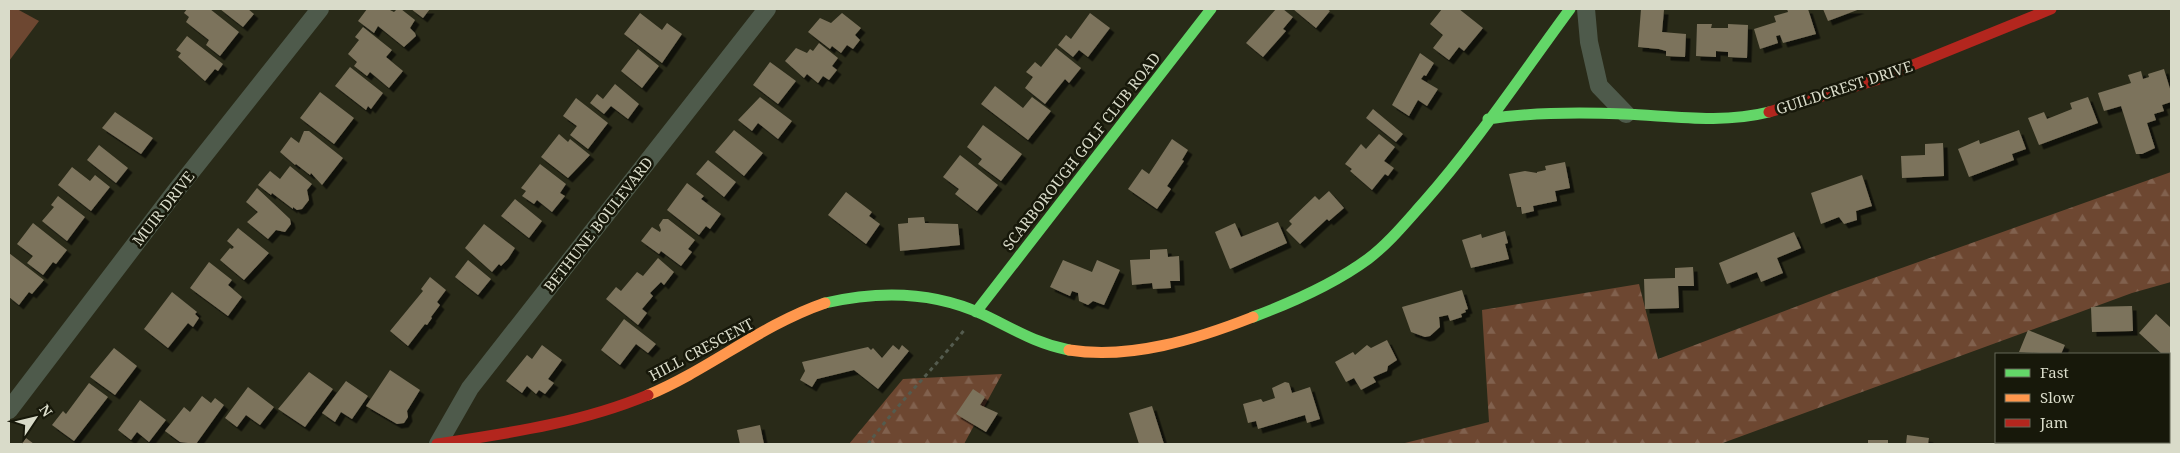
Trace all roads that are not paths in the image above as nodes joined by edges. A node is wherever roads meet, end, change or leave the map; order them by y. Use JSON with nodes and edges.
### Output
{"nodes":[{"id":1,"x":320,"y":9,"type":"edge"},
{"id":2,"x":767,"y":9,"type":"edge"},
{"id":3,"x":1210,"y":9,"type":"edge"},
{"id":4,"x":1570,"y":9,"type":"edge"},
{"id":5,"x":1586,"y":9,"type":"edge"},
{"id":6,"x":2052,"y":9,"type":"edge"},
{"id":7,"x":1626,"y":114,"type":"junction"},
{"id":8,"x":1488,"y":119,"type":"junction"},
{"id":9,"x":976,"y":312,"type":"junction"},
{"id":10,"x":9,"y":410,"type":"edge"},
{"id":11,"x":438,"y":444,"type":"edge"}],
"edges":[{"from":1,"to":10,"type":"street","name":"MUIR DRIVE"},
{"from":2,"to":11,"type":"street","name":"BETHUNE BOULEVARD"},
{"from":3,"to":9,"type":"street","name":"SCARBOROUGH GOLF CLUB ROAD"},
{"from":4,"to":8,"type":"street"},
{"from":5,"to":7,"type":"street"},
{"from":6,"to":7,"type":"street","name":"GUILDCREST DRIVE"},
{"from":7,"to":8,"type":"street","name":"GUILDCREST DRIVE"},
{"from":8,"to":9,"type":"street"},
{"from":9,"to":11,"type":"street","name":"HILL CRESCENT"}]}
